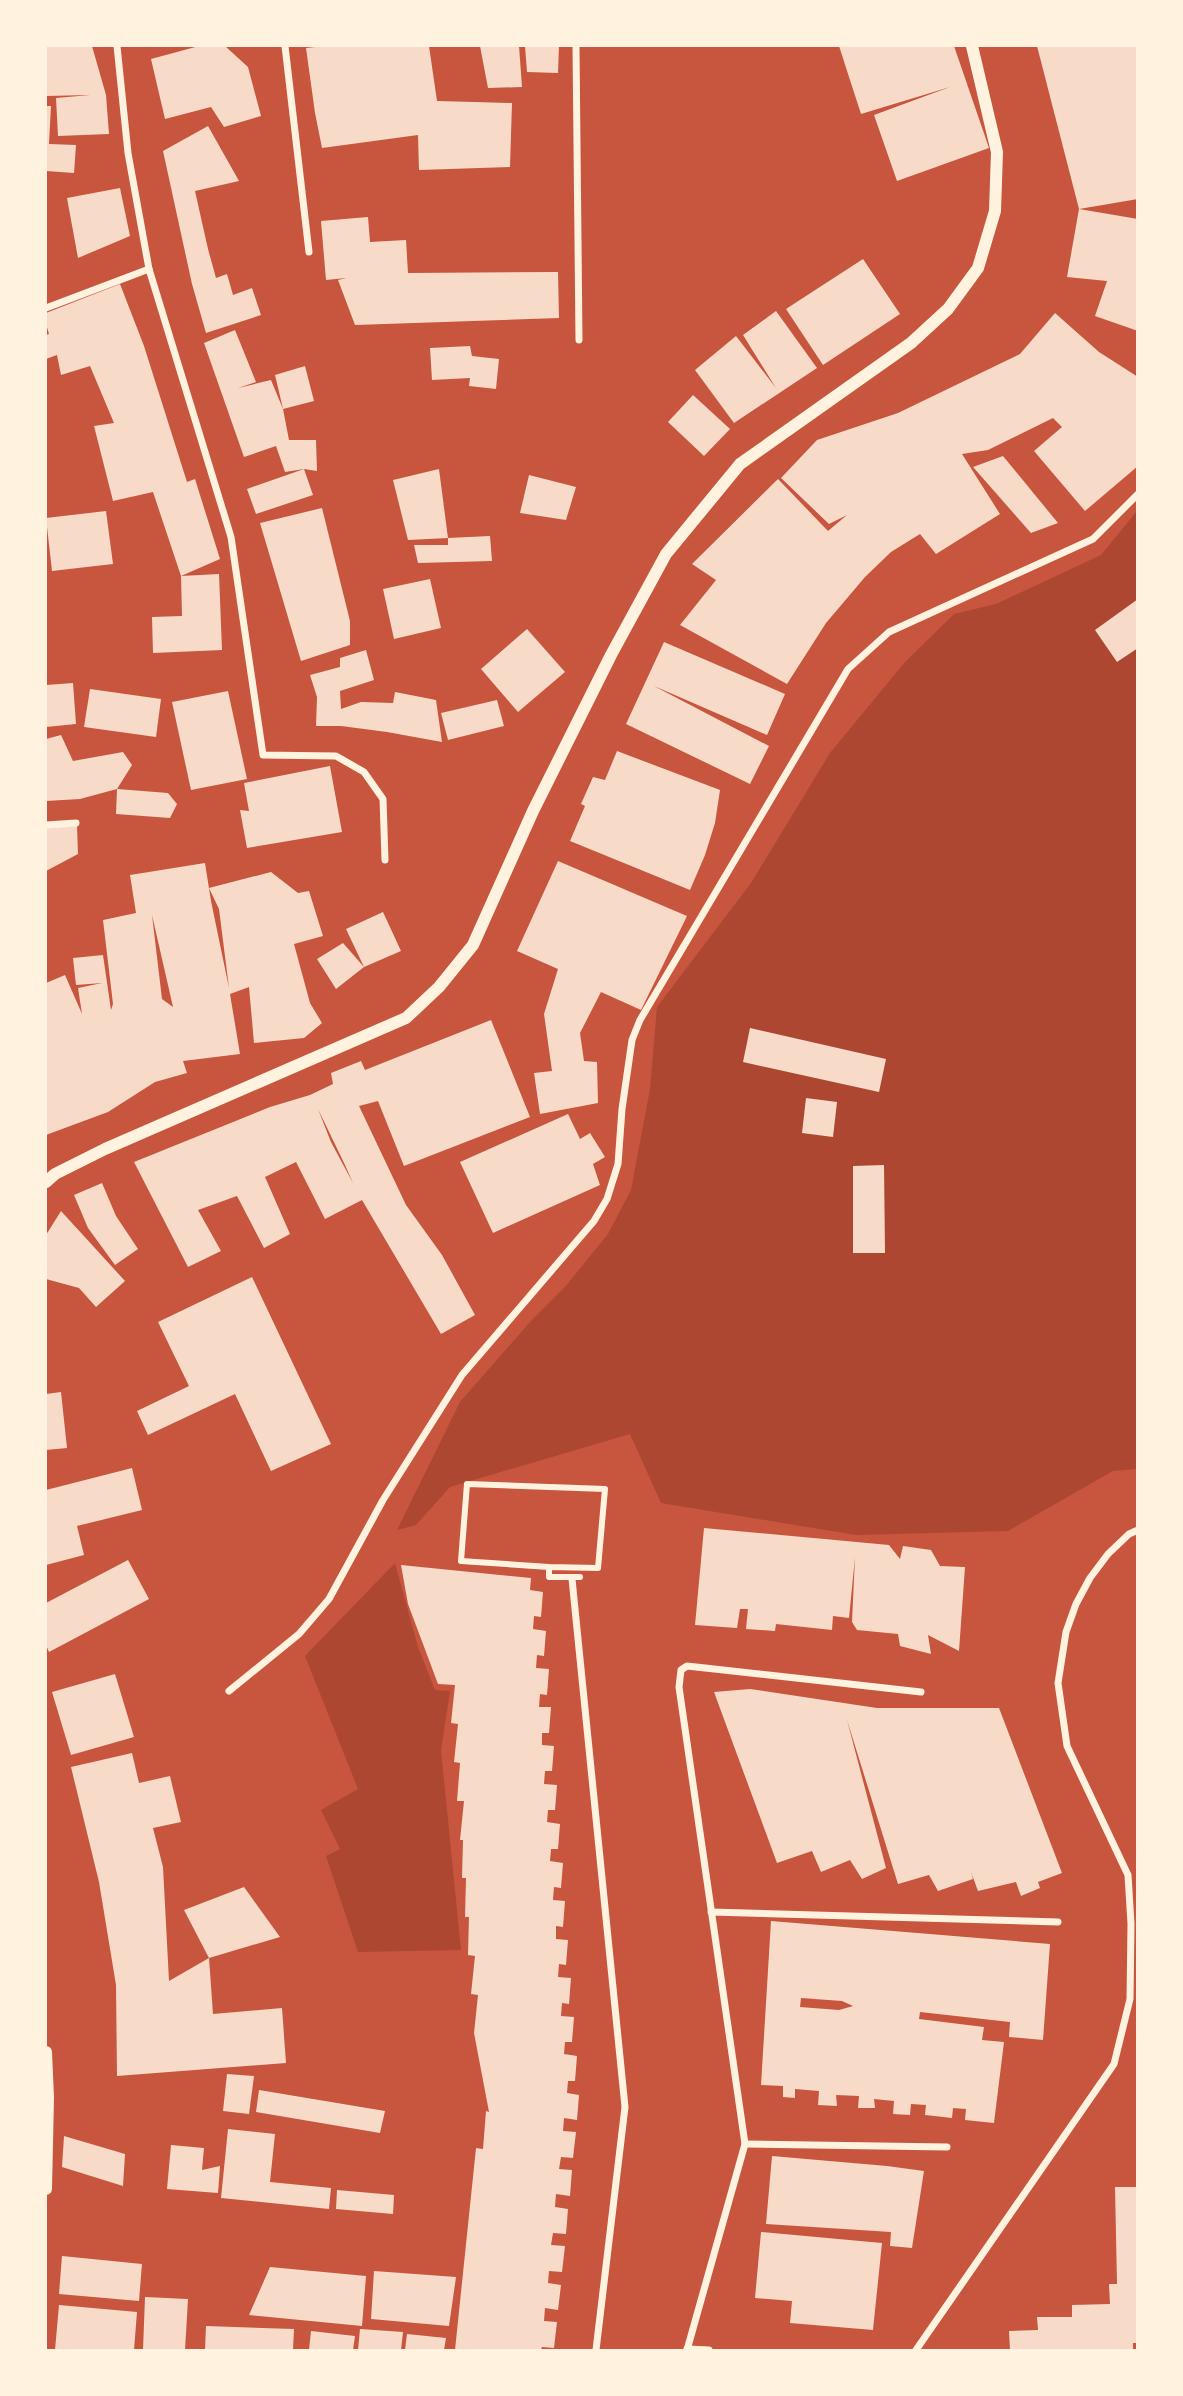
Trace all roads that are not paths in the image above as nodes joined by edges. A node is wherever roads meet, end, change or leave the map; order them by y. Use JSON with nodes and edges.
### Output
{"nodes":[{"id":1,"x":117,"y":46,"type":"edge"},
{"id":2,"x":285,"y":46,"type":"edge"},
{"id":3,"x":576,"y":46,"type":"edge"},
{"id":4,"x":972,"y":46,"type":"edge"},
{"id":5,"x":309,"y":251,"type":"dead end"},
{"id":6,"x":149,"y":269,"type":"junction"},
{"id":7,"x":46,"y":308,"type":"edge"},
{"id":8,"x":579,"y":340,"type":"dead end"},
{"id":9,"x":1138,"y":494,"type":"edge"},
{"id":10,"x":76,"y":823,"type":"dead end"},
{"id":11,"x":46,"y":825,"type":"edge"},
{"id":12,"x":385,"y":860,"type":"dead end"},
{"id":13,"x":46,"y":1182,"type":"edge"},
{"id":14,"x":1138,"y":1530,"type":"edge"},
{"id":15,"x":549,"y":1567,"type":"dead end"},
{"id":16,"x":576,"y":1578,"type":"joint"},
{"id":17,"x":229,"y":1691,"type":"dead end"},
{"id":18,"x":921,"y":1692,"type":"dead end"},
{"id":19,"x":711,"y":1912,"type":"junction"},
{"id":20,"x":1058,"y":1922,"type":"dead end"},
{"id":21,"x":46,"y":2052,"type":"edge"},
{"id":22,"x":745,"y":2144,"type":"junction"},
{"id":23,"x":947,"y":2147,"type":"dead end"},
{"id":24,"x":46,"y":2189,"type":"edge"},
{"id":25,"x":596,"y":2350,"type":"edge"},
{"id":26,"x":687,"y":2350,"type":"edge"},
{"id":27,"x":709,"y":2350,"type":"edge"},
{"id":28,"x":916,"y":2350,"type":"edge"}],
"edges":[{"from":1,"to":6,"type":"street"},
{"from":2,"to":5,"type":"street"},
{"from":3,"to":8,"type":"street"},
{"from":4,"to":13,"type":"street"},
{"from":6,"to":7,"type":"street"},
{"from":6,"to":12,"type":"street"},
{"from":9,"to":17,"type":"street"},
{"from":10,"to":11,"type":"street"},
{"from":14,"to":28,"type":"street"},
{"from":15,"to":16,"type":"street"},
{"from":16,"to":25,"type":"street"},
{"from":18,"to":19,"type":"street"},
{"from":19,"to":20,"type":"street"},
{"from":19,"to":22,"type":"street"},
{"from":21,"to":24,"type":"street"},
{"from":22,"to":23,"type":"street"},
{"from":22,"to":26,"type":"street"},
{"from":26,"to":27,"type":"street"}]}
